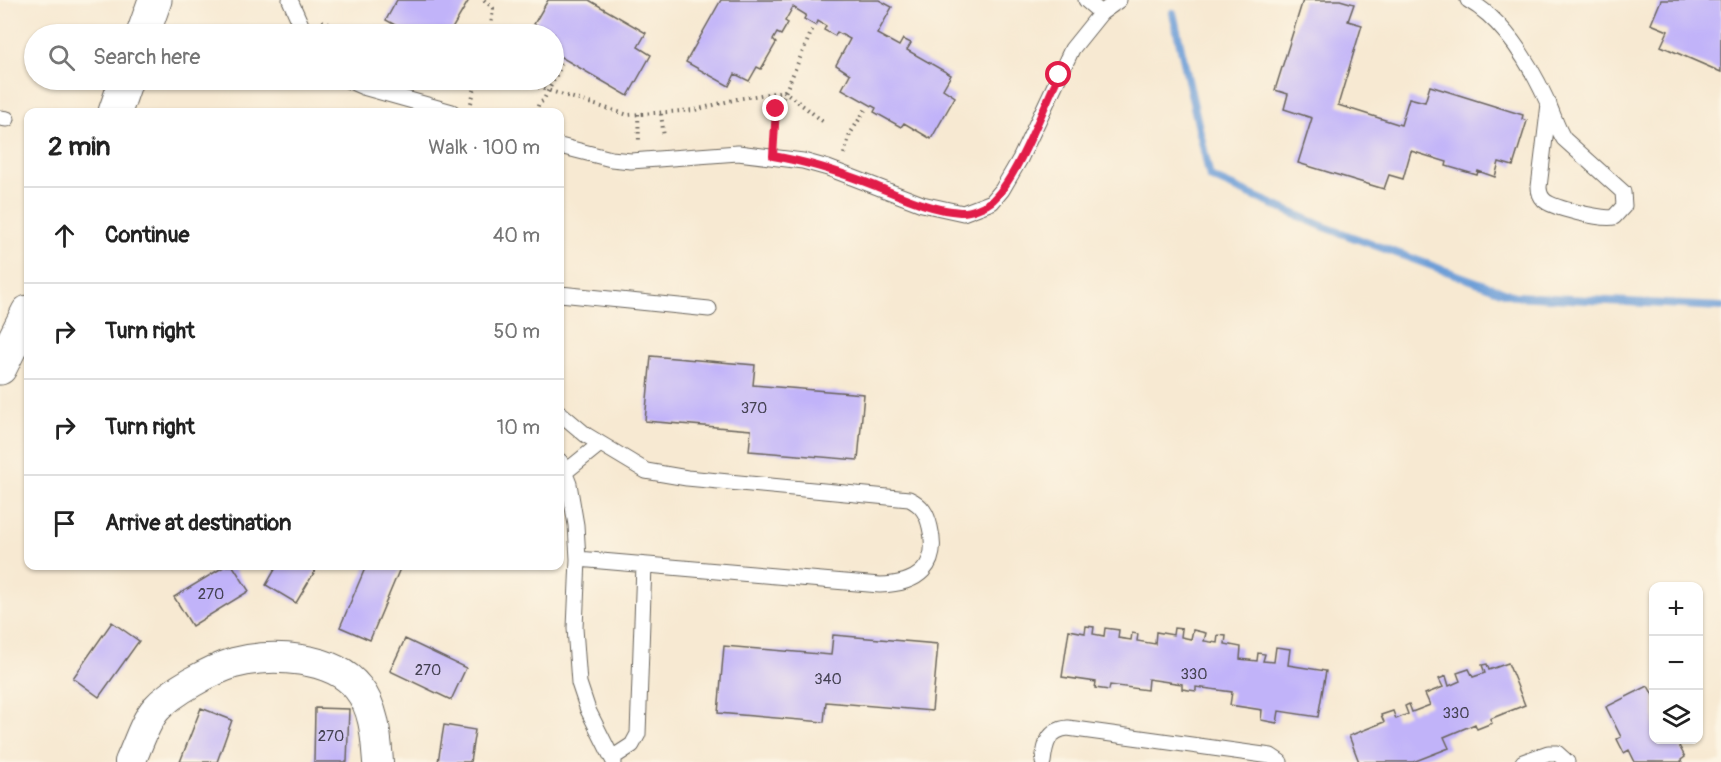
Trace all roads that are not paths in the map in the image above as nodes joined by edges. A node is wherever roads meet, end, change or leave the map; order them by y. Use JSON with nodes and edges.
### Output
{"nodes":[{"id":1,"x":155,"y":0,"type":"edge"},
{"id":2,"x":290,"y":0,"type":"edge"},
{"id":3,"x":1086,"y":0,"type":"edge"},
{"id":4,"x":1119,"y":0,"type":"edge"},
{"id":5,"x":1468,"y":0,"type":"edge"},
{"id":6,"x":1101,"y":13,"type":"junction"},
{"id":7,"x":147,"y":24,"type":"edge"},
{"id":8,"x":301,"y":24,"type":"edge"},
{"id":9,"x":374,"y":90,"type":"edge"},
{"id":10,"x":1549,"y":105,"type":"junction"},
{"id":11,"x":438,"y":108,"type":"edge"},
{"id":12,"x":564,"y":147,"type":"edge"},
{"id":13,"x":564,"y":294,"type":"edge"},
{"id":14,"x":709,"y":309,"type":"dead end"},
{"id":15,"x":24,"y":320,"type":"edge"},
{"id":16,"x":0,"y":368,"type":"edge"},
{"id":17,"x":564,"y":416,"type":"edge"},
{"id":18,"x":600,"y":444,"type":"junction"},
{"id":19,"x":564,"y":466,"type":"edge"},
{"id":20,"x":564,"y":472,"type":"edge"},
{"id":21,"x":578,"y":560,"type":"junction"},
{"id":22,"x":644,"y":565,"type":"junction"},
{"id":23,"x":613,"y":760,"type":"edge"},
{"id":24,"x":130,"y":762,"type":"edge"},
{"id":25,"x":378,"y":762,"type":"edge"},
{"id":26,"x":1043,"y":762,"type":"edge"},
{"id":27,"x":1280,"y":762,"type":"edge"},
{"id":28,"x":1523,"y":762,"type":"edge"},
{"id":29,"x":1567,"y":762,"type":"edge"}],
"edges":[{"from":1,"to":7,"type":"street"},
{"from":2,"to":8,"type":"lane"},
{"from":3,"to":6,"type":"lane"},
{"from":4,"to":6,"type":"lane"},
{"from":5,"to":10,"type":"lane"},
{"from":6,"to":12,"type":"lane"},
{"from":9,"to":11,"type":"lane"},
{"from":10,"to":10,"type":"lane"},
{"from":13,"to":14,"type":"lane"},
{"from":15,"to":16,"type":"street"},
{"from":17,"to":18,"type":"lane"},
{"from":18,"to":19,"type":"lane"},
{"from":18,"to":22,"type":"lane"},
{"from":20,"to":21,"type":"lane"},
{"from":21,"to":22,"type":"lane"},
{"from":21,"to":23,"type":"lane"},
{"from":22,"to":23,"type":"lane"},
{"from":24,"to":25,"type":"street"},
{"from":26,"to":27,"type":"lane"},
{"from":28,"to":29,"type":"lane"}]}
